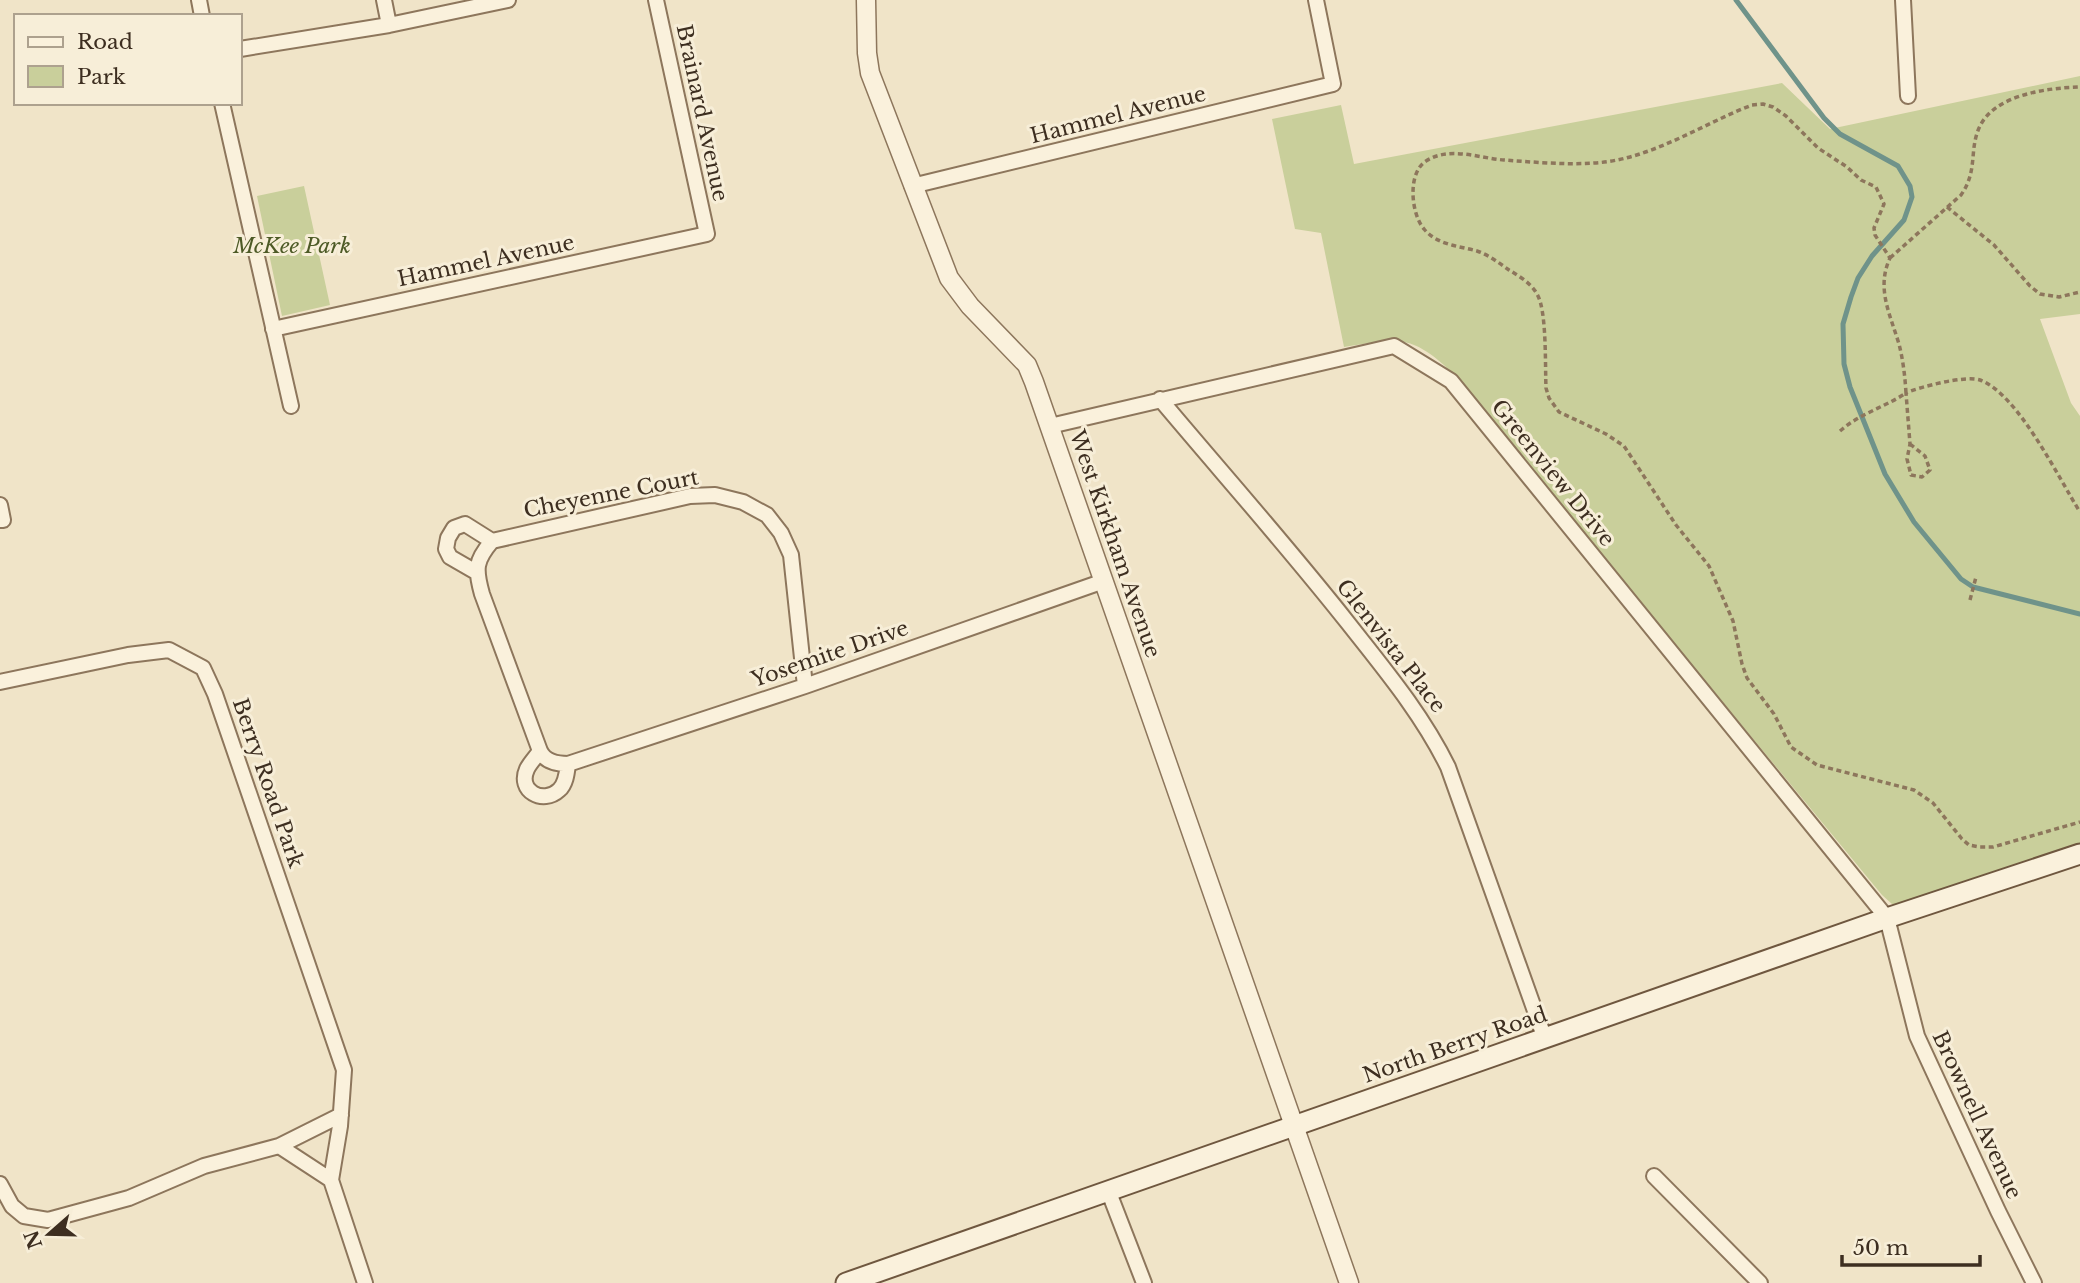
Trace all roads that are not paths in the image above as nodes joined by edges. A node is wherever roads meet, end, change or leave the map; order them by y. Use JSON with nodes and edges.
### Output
{"nodes":[{"id":1,"x":383,"y":0,"type":"edge"},
{"id":2,"x":508,"y":0,"type":"edge"},
{"id":3,"x":656,"y":0,"type":"edge"},
{"id":4,"x":866,"y":0,"type":"edge"},
{"id":5,"x":1316,"y":0,"type":"edge"},
{"id":6,"x":1903,"y":0,"type":"edge"},
{"id":7,"x":389,"y":25,"type":"junction"},
{"id":8,"x":242,"y":49,"type":"edge"},
{"id":9,"x":1908,"y":96,"type":"dead end"},
{"id":10,"x":222,"y":105,"type":"edge"},
{"id":11,"x":912,"y":186,"type":"junction"},
{"id":12,"x":708,"y":234,"type":"joint"},
{"id":13,"x":273,"y":329,"type":"junction"},
{"id":14,"x":1160,"y":399,"type":"junction"},
{"id":15,"x":291,"y":406,"type":"dead end"},
{"id":16,"x":1050,"y":426,"type":"junction"},
{"id":17,"x":492,"y":541,"type":"junction"},
{"id":18,"x":476,"y":572,"type":"junction"},
{"id":19,"x":1104,"y":581,"type":"junction"},
{"id":20,"x":0,"y":682,"type":"edge"},
{"id":21,"x":804,"y":685,"type":"junction"},
{"id":22,"x":540,"y":751,"type":"junction"},
{"id":23,"x":562,"y":764,"type":"junction"},
{"id":24,"x":2080,"y":854,"type":"edge"},
{"id":25,"x":1887,"y":918,"type":"junction"},
{"id":26,"x":1545,"y":1039,"type":"junction"},
{"id":27,"x":341,"y":1115,"type":"junction"},
{"id":28,"x":1294,"y":1125,"type":"junction"},
{"id":29,"x":279,"y":1146,"type":"junction"},
{"id":30,"x":1654,"y":1176,"type":"dead end"},
{"id":31,"x":331,"y":1180,"type":"junction"},
{"id":32,"x":0,"y":1184,"type":"edge"},
{"id":33,"x":1108,"y":1190,"type":"junction"},
{"id":34,"x":853,"y":1282,"type":"edge"},
{"id":35,"x":365,"y":1283,"type":"edge"},
{"id":36,"x":1144,"y":1283,"type":"edge"},
{"id":37,"x":1349,"y":1283,"type":"edge"},
{"id":38,"x":1760,"y":1283,"type":"edge"},
{"id":39,"x":2034,"y":1283,"type":"edge"}],
"edges":[{"from":1,"to":7,"type":"street"},
{"from":2,"to":7,"type":"street"},
{"from":3,"to":12,"type":"street","name":"Brainard Avenue"},
{"from":4,"to":11,"type":"street","name":"West Kirkham Avenue"},
{"from":5,"to":11,"type":"street","name":"Hammel Avenue"},
{"from":6,"to":9,"type":"street"},
{"from":7,"to":8,"type":"street"},
{"from":10,"to":13,"type":"street"},
{"from":11,"to":16,"type":"street","name":"West Kirkham Avenue"},
{"from":12,"to":13,"type":"street","name":"Hammel Avenue"},
{"from":13,"to":15,"type":"street"},
{"from":14,"to":16,"type":"street","name":"Greenview Drive"},
{"from":14,"to":25,"type":"street","name":"Greenview Drive"},
{"from":14,"to":26,"type":"street","name":"Glenvista Place"},
{"from":16,"to":19,"type":"street","name":"West Kirkham Avenue"},
{"from":17,"to":18,"type":"street"},
{"from":17,"to":18,"type":"street"},
{"from":17,"to":21,"type":"street","name":"Cheyenne Court"},
{"from":18,"to":22,"type":"street"},
{"from":19,"to":21,"type":"street","name":"Yosemite Drive"},
{"from":19,"to":28,"type":"street","name":"West Kirkham Avenue"},
{"from":20,"to":27,"type":"street","name":"Berry Road Park"},
{"from":21,"to":23,"type":"street","name":"Yosemite Drive"},
{"from":22,"to":23,"type":"street"},
{"from":22,"to":23,"type":"street"},
{"from":24,"to":25,"type":"main road","name":"North Berry Road"},
{"from":25,"to":26,"type":"main road","name":"North Berry Road"},
{"from":25,"to":39,"type":"street","name":"Brownell Avenue"},
{"from":26,"to":28,"type":"main road","name":"North Berry Road"},
{"from":27,"to":29,"type":"street"},
{"from":27,"to":31,"type":"street","name":"Berry Road Park"},
{"from":28,"to":33,"type":"main road","name":"North Berry Road"},
{"from":28,"to":37,"type":"street","name":"West Kirkham Avenue"},
{"from":29,"to":31,"type":"street"},
{"from":29,"to":32,"type":"street"},
{"from":30,"to":38,"type":"street"},
{"from":31,"to":35,"type":"street","name":"Berry Road Park"},
{"from":33,"to":34,"type":"main road","name":"North Berry Road"},
{"from":33,"to":36,"type":"street"}]}
